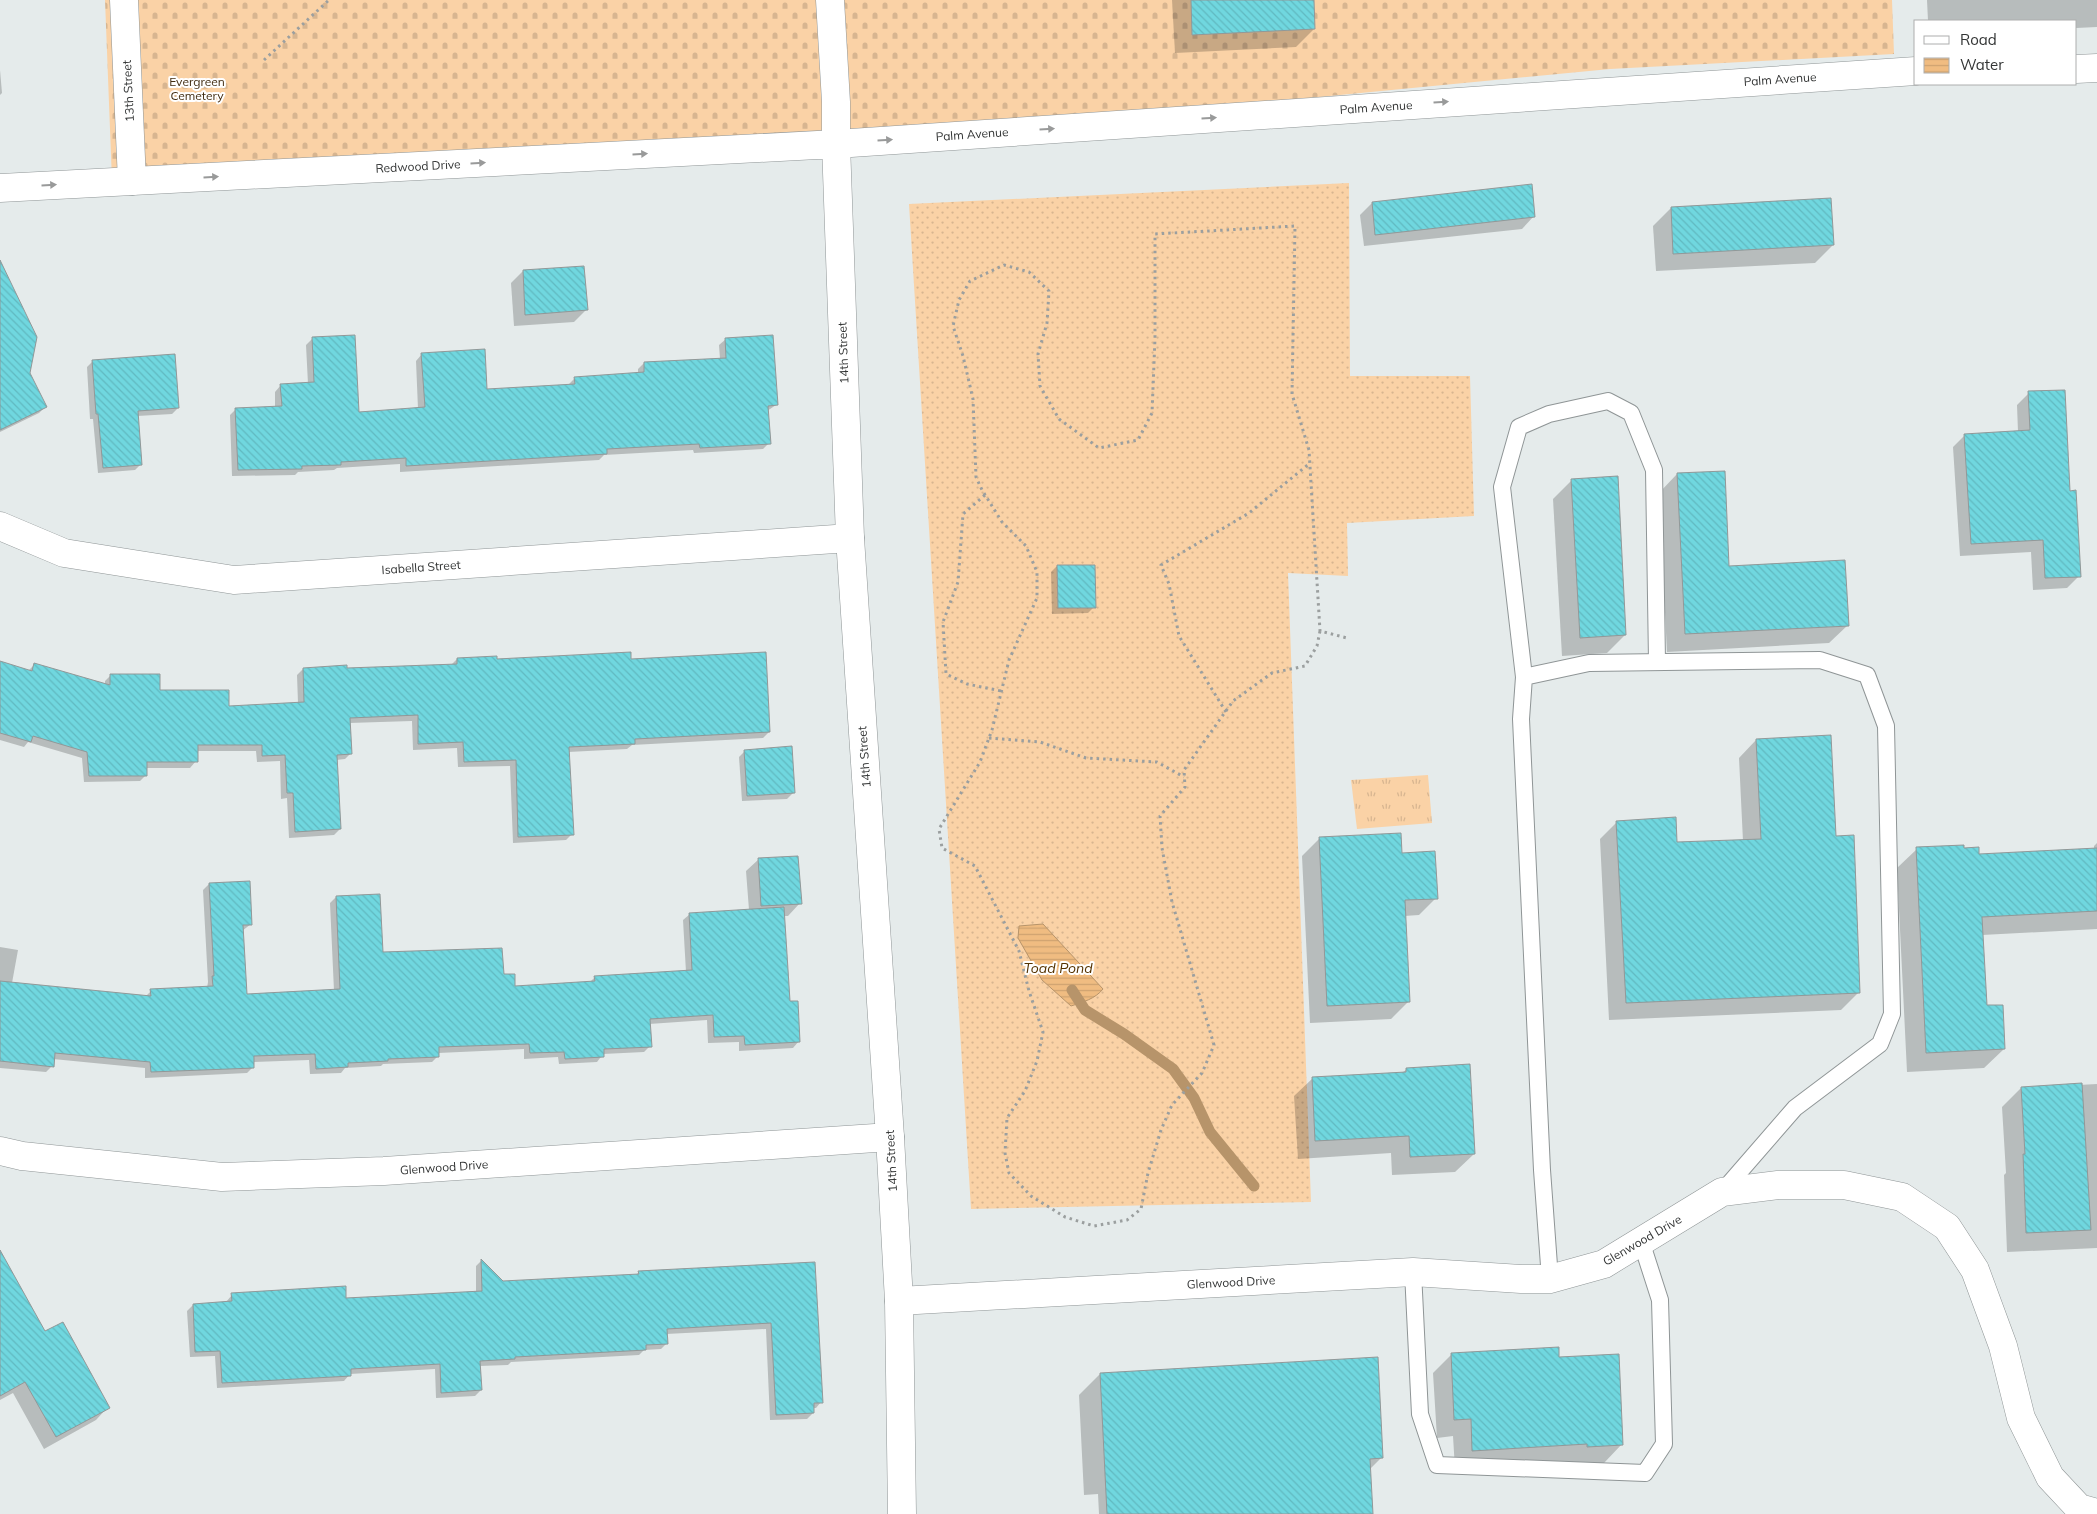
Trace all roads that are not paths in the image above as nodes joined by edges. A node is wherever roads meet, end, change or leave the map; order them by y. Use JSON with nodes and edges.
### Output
{"nodes":[{"id":1,"x":124,"y":0,"type":"edge"},
{"id":2,"x":830,"y":0,"type":"edge"},
{"id":3,"x":2097,"y":68,"type":"edge"},
{"id":4,"x":2077,"y":69,"type":"edge"},
{"id":5,"x":1914,"y":71,"type":"edge"},
{"id":6,"x":836,"y":144,"type":"junction"},
{"id":7,"x":132,"y":181,"type":"junction"},
{"id":8,"x":0,"y":188,"type":"edge"},
{"id":9,"x":0,"y":526,"type":"edge"},
{"id":10,"x":850,"y":538,"type":"junction"},
{"id":11,"x":1657,"y":661,"type":"junction"},
{"id":12,"x":1524,"y":677,"type":"junction"},
{"id":13,"x":890,"y":1137,"type":"junction"},
{"id":14,"x":0,"y":1151,"type":"edge"},
{"id":15,"x":1722,"y":1192,"type":"junction"},
{"id":16,"x":1641,"y":1241,"type":"junction"},
{"id":17,"x":1413,"y":1272,"type":"junction"},
{"id":18,"x":1550,"y":1279,"type":"junction"},
{"id":19,"x":899,"y":1301,"type":"junction"},
{"id":20,"x":2097,"y":1513,"type":"edge"},
{"id":21,"x":902,"y":1514,"type":"edge"}],
"edges":[{"from":1,"to":7,"type":"street","name":"13th Street"},
{"from":2,"to":6,"type":"street","name":"14th Street"},
{"from":3,"to":4,"type":"street"},
{"from":6,"to":5,"type":"street","name":"Palm Avenue","one_way":true},
{"from":7,"to":6,"type":"street","name":"Redwood Drive","one_way":true},
{"from":6,"to":10,"type":"street","name":"14th Street"},
{"from":8,"to":7,"type":"street","name":"Redwood Drive","one_way":true},
{"from":9,"to":10,"type":"street","name":"Isabella Street"},
{"from":10,"to":13,"type":"street","name":"14th Street"},
{"from":11,"to":12,"type":"lane"},
{"from":11,"to":12,"type":"lane"},
{"from":11,"to":15,"type":"lane"},
{"from":12,"to":18,"type":"lane"},
{"from":13,"to":14,"type":"street","name":"Glenwood Drive"},
{"from":13,"to":19,"type":"street","name":"14th Street"},
{"from":15,"to":16,"type":"street","name":"Glenwood Drive"},
{"from":15,"to":20,"type":"street","name":"Glenwood Drive"},
{"from":16,"to":17,"type":"lane"},
{"from":16,"to":18,"type":"street","name":"Glenwood Drive"},
{"from":17,"to":18,"type":"street","name":"Glenwood Drive"},
{"from":17,"to":19,"type":"street","name":"Glenwood Drive"},
{"from":19,"to":21,"type":"street","name":"14th Street"}]}
